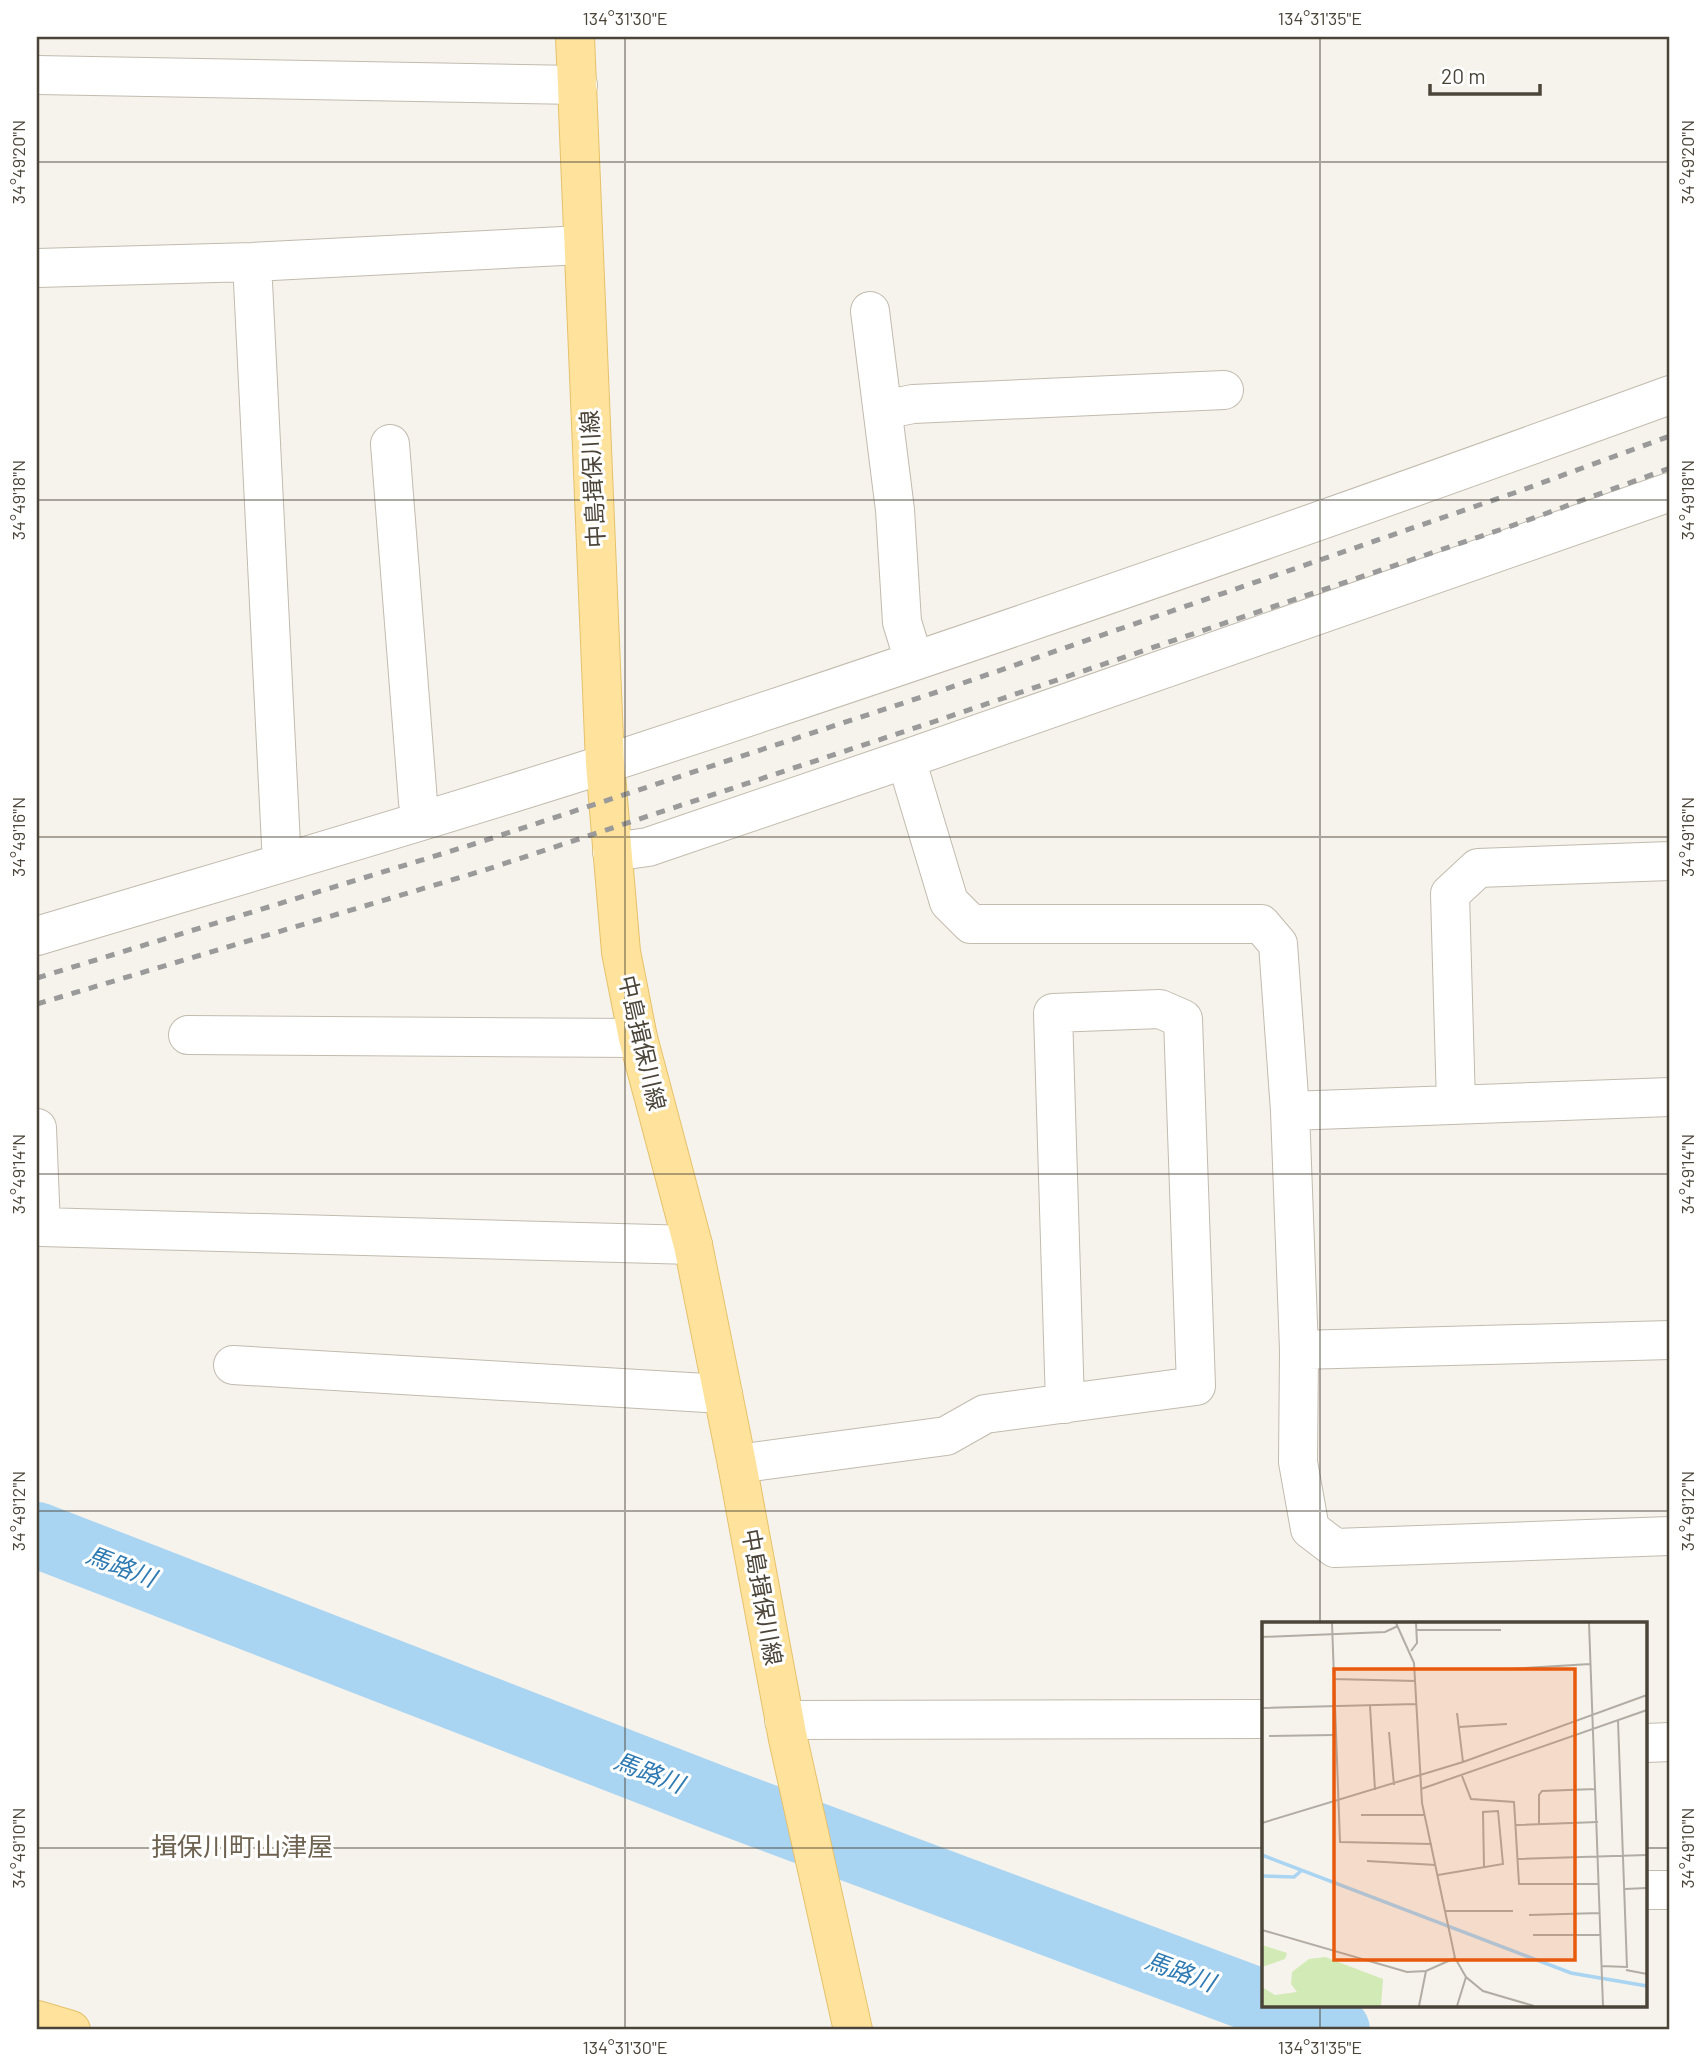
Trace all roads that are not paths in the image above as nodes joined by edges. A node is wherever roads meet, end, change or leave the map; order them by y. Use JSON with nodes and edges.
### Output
{"nodes":[{"id":1,"x":575,"y":37,"type":"edge"},
{"id":2,"x":37,"y":75,"type":"edge"},
{"id":3,"x":578,"y":85,"type":"junction"},
{"id":4,"x":582,"y":245,"type":"junction"},
{"id":5,"x":252,"y":262,"type":"junction"},
{"id":6,"x":37,"y":268,"type":"edge"},
{"id":7,"x":870,"y":311,"type":"dead end"},
{"id":8,"x":1224,"y":390,"type":"dead end"},
{"id":9,"x":1670,"y":395,"type":"edge"},
{"id":10,"x":883,"y":410,"type":"junction"},
{"id":11,"x":390,"y":444,"type":"dead end"},
{"id":12,"x":1670,"y":492,"type":"edge"},
{"id":13,"x":914,"y":661,"type":"junction"},
{"id":14,"x":906,"y":759,"type":"junction"},
{"id":15,"x":606,"y":763,"type":"junction"},
{"id":16,"x":421,"y":820,"type":"junction"},
{"id":17,"x":612,"y":852,"type":"junction"},
{"id":18,"x":1670,"y":861,"type":"edge"},
{"id":19,"x":285,"y":862,"type":"junction"},
{"id":20,"x":37,"y":936,"type":"edge"},
{"id":21,"x":188,"y":1035,"type":"dead end"},
{"id":22,"x":638,"y":1038,"type":"junction"},
{"id":23,"x":1670,"y":1097,"type":"edge"},
{"id":24,"x":1456,"y":1104,"type":"junction"},
{"id":25,"x":1290,"y":1111,"type":"junction"},
{"id":26,"x":37,"y":1128,"type":"edge"},
{"id":27,"x":692,"y":1245,"type":"junction"},
{"id":28,"x":1670,"y":1340,"type":"edge"},
{"id":29,"x":1299,"y":1350,"type":"junction"},
{"id":30,"x":233,"y":1365,"type":"dead end"},
{"id":31,"x":723,"y":1394,"type":"junction"},
{"id":32,"x":1065,"y":1404,"type":"junction"},
{"id":33,"x":737,"y":1464,"type":"junction"},
{"id":34,"x":1670,"y":1536,"type":"edge"},
{"id":35,"x":1262,"y":1719,"type":"edge"},
{"id":36,"x":786,"y":1729,"type":"junction"},
{"id":37,"x":1670,"y":1742,"type":"edge"},
{"id":38,"x":1648,"y":1743,"type":"edge"},
{"id":39,"x":1648,"y":1890,"type":"edge"},
{"id":40,"x":1670,"y":1890,"type":"edge"},
{"id":41,"x":37,"y":2020,"type":"edge"},
{"id":42,"x":71,"y":2030,"type":"edge"},
{"id":43,"x":853,"y":2030,"type":"edge"}],
"edges":[{"from":1,"to":3,"type":"main road","name":"中島揖保川線"},
{"from":2,"to":3,"type":"street"},
{"from":3,"to":4,"type":"main road","name":"中島揖保川線"},
{"from":4,"to":5,"type":"street"},
{"from":4,"to":15,"type":"main road","name":"中島揖保川線"},
{"from":5,"to":6,"type":"street"},
{"from":5,"to":19,"type":"street"},
{"from":7,"to":10,"type":"street"},
{"from":8,"to":10,"type":"street"},
{"from":9,"to":13,"type":"street"},
{"from":10,"to":13,"type":"street"},
{"from":11,"to":16,"type":"street"},
{"from":12,"to":14,"type":"street"},
{"from":13,"to":15,"type":"street"},
{"from":14,"to":17,"type":"street"},
{"from":14,"to":25,"type":"street"},
{"from":15,"to":16,"type":"street"},
{"from":15,"to":17,"type":"main road","name":"中島揖保川線"},
{"from":16,"to":19,"type":"street"},
{"from":17,"to":22,"type":"main road","name":"中島揖保川線"},
{"from":18,"to":24,"type":"street"},
{"from":19,"to":20,"type":"street"},
{"from":21,"to":22,"type":"street"},
{"from":22,"to":27,"type":"main road","name":"中島揖保川線"},
{"from":23,"to":24,"type":"street"},
{"from":24,"to":25,"type":"street"},
{"from":25,"to":29,"type":"street"},
{"from":26,"to":27,"type":"street"},
{"from":27,"to":31,"type":"main road","name":"中島揖保川線"},
{"from":28,"to":29,"type":"street"},
{"from":29,"to":34,"type":"street"},
{"from":30,"to":31,"type":"street"},
{"from":31,"to":33,"type":"main road","name":"中島揖保川線"},
{"from":32,"to":32,"type":"street"},
{"from":32,"to":33,"type":"street"},
{"from":33,"to":36,"type":"main road","name":"中島揖保川線"},
{"from":35,"to":36,"type":"street"},
{"from":36,"to":43,"type":"main road","name":"中島揖保川線"},
{"from":37,"to":38,"type":"street"},
{"from":39,"to":40,"type":"street"},
{"from":41,"to":42,"type":"main road"}]}
